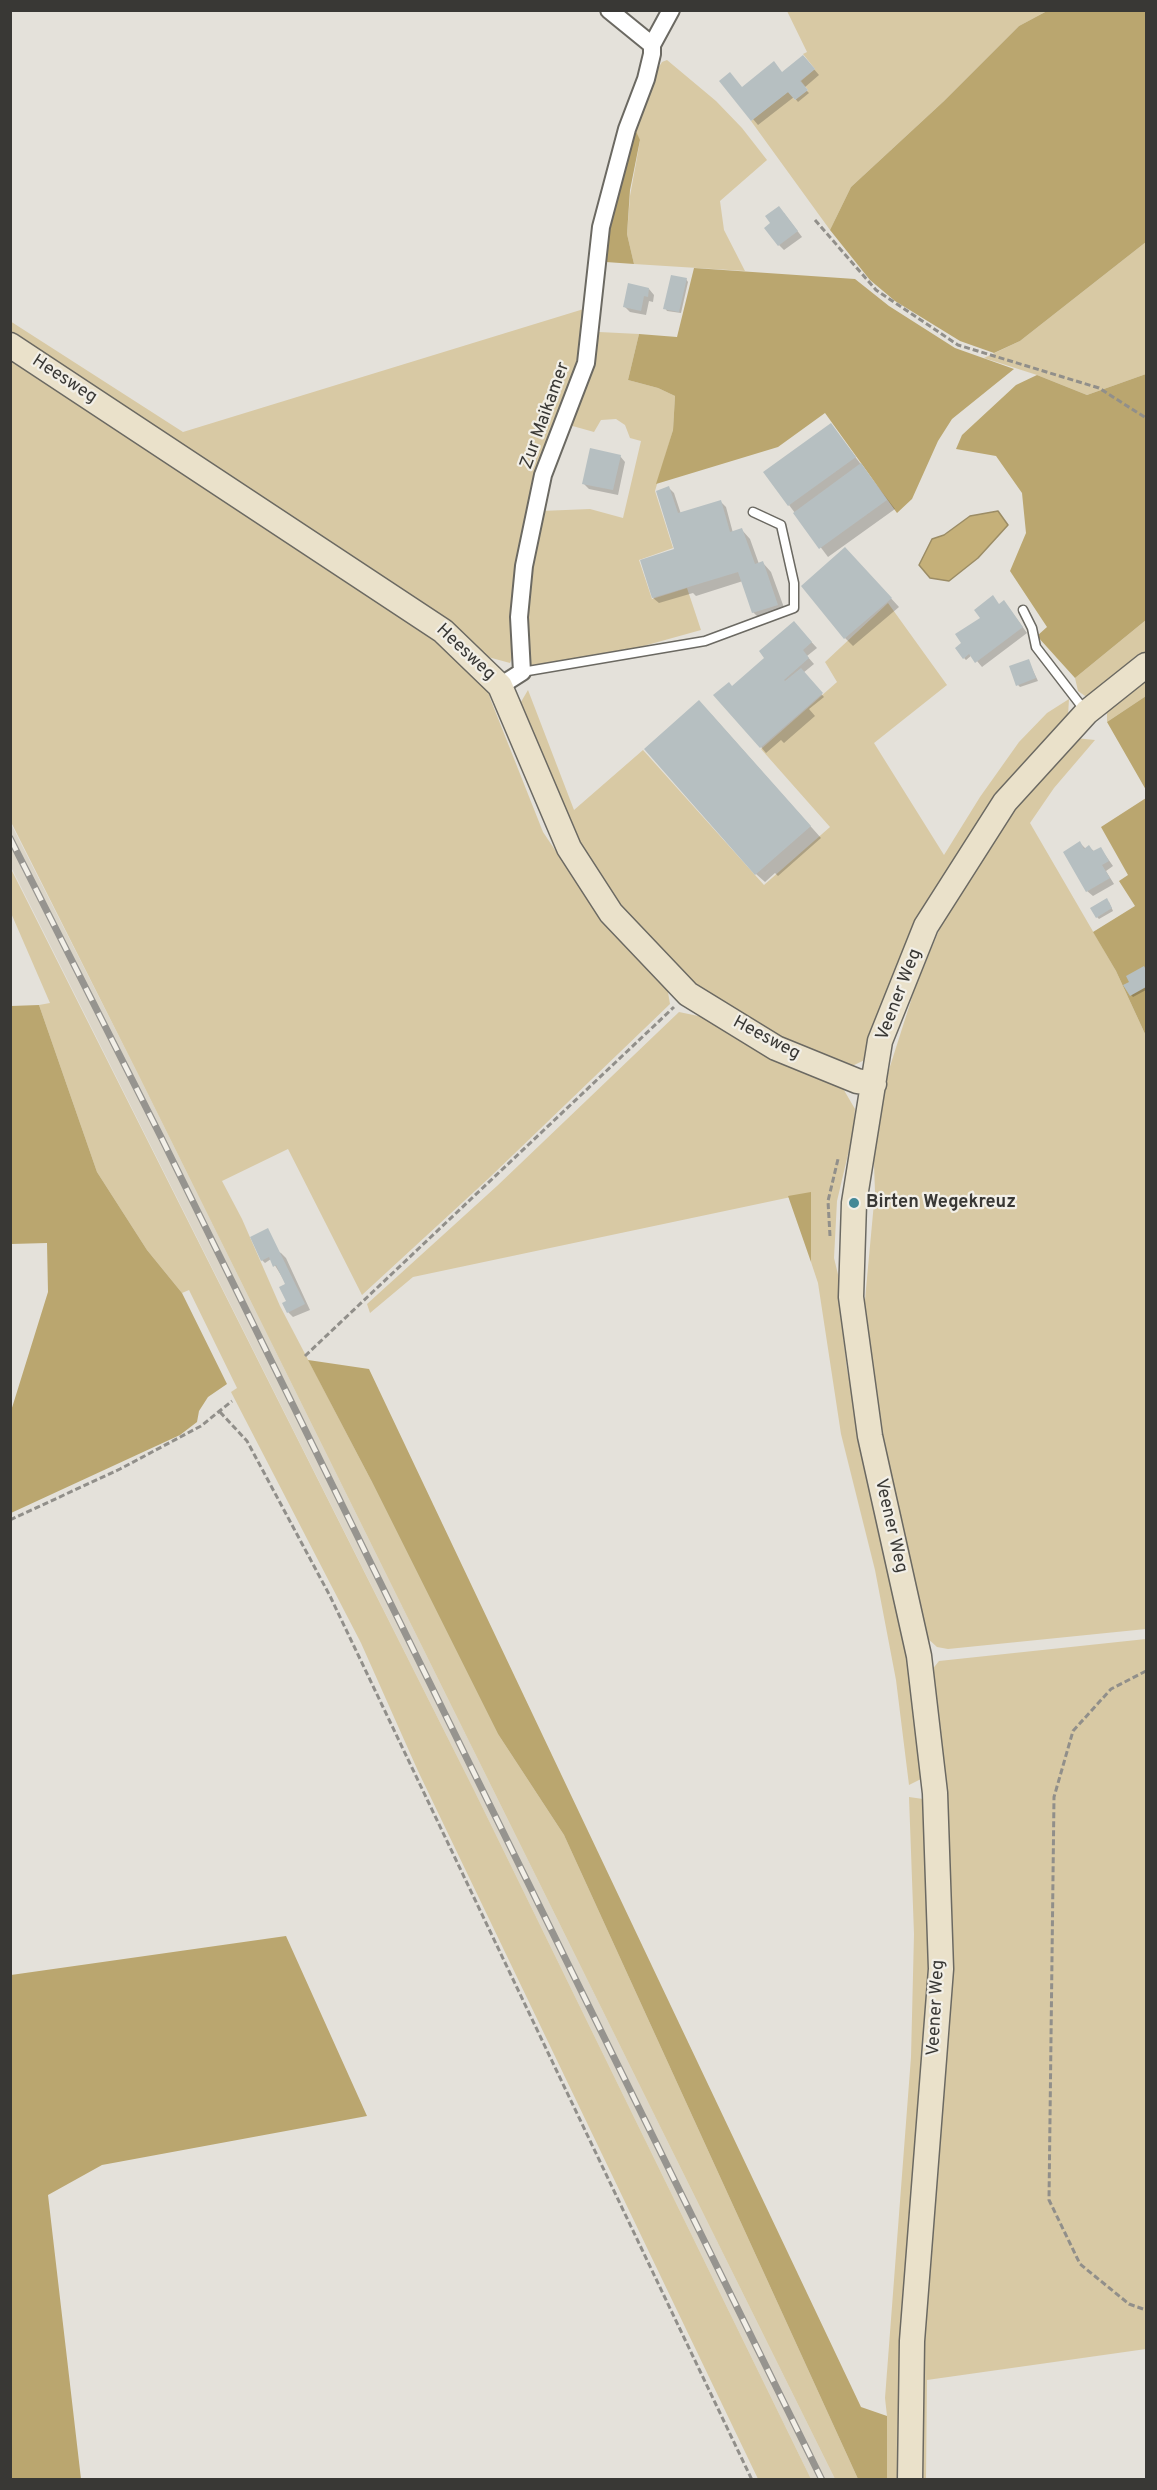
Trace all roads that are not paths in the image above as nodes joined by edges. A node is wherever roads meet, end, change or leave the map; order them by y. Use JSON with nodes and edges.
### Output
{"nodes":[{"id":1,"x":609,"y":10,"type":"edge"},
{"id":2,"x":671,"y":10,"type":"edge"},
{"id":3,"x":652,"y":45,"type":"junction"},
{"id":4,"x":10,"y":345,"type":"edge"},
{"id":5,"x":753,"y":512,"type":"dead end"},
{"id":6,"x":1023,"y":610,"type":"dead end"},
{"id":7,"x":1146,"y":665,"type":"edge"},
{"id":8,"x":522,"y":672,"type":"junction"},
{"id":9,"x":500,"y":686,"type":"junction"},
{"id":10,"x":1086,"y":712,"type":"junction"},
{"id":11,"x":874,"y":1084,"type":"junction"},
{"id":12,"x":910,"y":2480,"type":"edge"}],
"edges":[{"from":1,"to":3,"type":"street"},
{"from":2,"to":3,"type":"street","name":"Zur Maikamer"},
{"from":3,"to":8,"type":"street","name":"Zur Maikamer"},
{"from":4,"to":9,"type":"main road","name":"Heesweg"},
{"from":5,"to":8,"type":"lane"},
{"from":6,"to":10,"type":"lane"},
{"from":7,"to":10,"type":"main road","name":"Veener Weg"},
{"from":8,"to":9,"type":"street"},
{"from":9,"to":11,"type":"main road","name":"Heesweg"},
{"from":10,"to":11,"type":"main road","name":"Veener Weg"},
{"from":11,"to":12,"type":"main road","name":"Veener Weg"}]}
